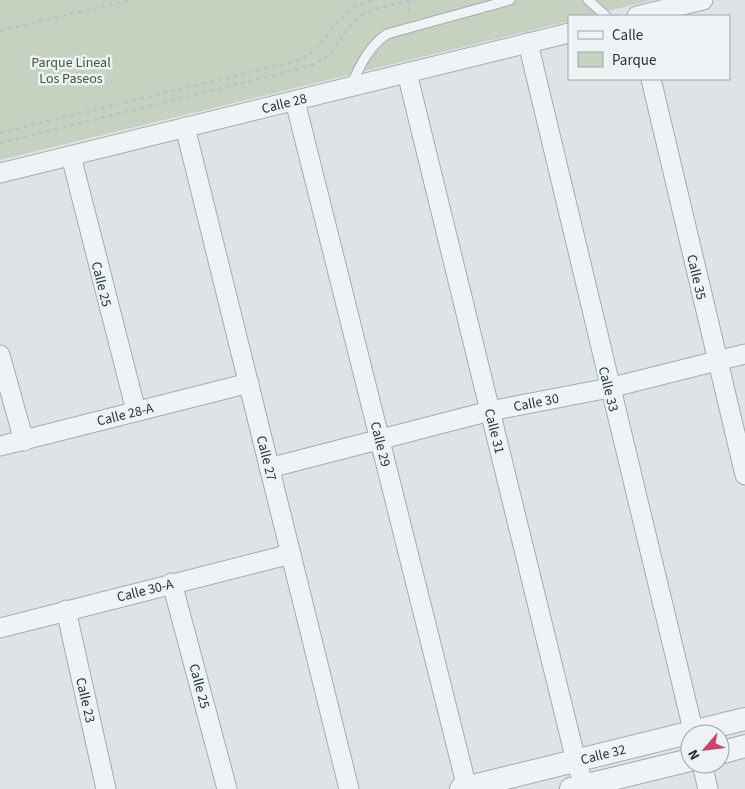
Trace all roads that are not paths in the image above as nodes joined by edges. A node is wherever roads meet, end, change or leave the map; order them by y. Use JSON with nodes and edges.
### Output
{"nodes":[{"id":1,"x":510,"y":0,"type":"edge"},
{"id":2,"x":588,"y":0,"type":"edge"},
{"id":3,"x":704,"y":0,"type":"edge"},
{"id":4,"x":605,"y":15,"type":"edge"},
{"id":5,"x":641,"y":15,"type":"edge"},
{"id":6,"x":568,"y":33,"type":"edge"},
{"id":7,"x":528,"y":43,"type":"junction"},
{"id":8,"x":407,"y":73,"type":"junction"},
{"id":9,"x":651,"y":80,"type":"edge"},
{"id":10,"x":350,"y":87,"type":"junction"},
{"id":11,"x":295,"y":100,"type":"junction"},
{"id":12,"x":185,"y":128,"type":"junction"},
{"id":13,"x":71,"y":156,"type":"junction"},
{"id":14,"x":0,"y":173,"type":"edge"},
{"id":15,"x":745,"y":354,"type":"edge"},
{"id":16,"x":0,"y":355,"type":"edge"},
{"id":17,"x":717,"y":360,"type":"junction"},
{"id":18,"x":249,"y":383,"type":"junction"},
{"id":19,"x":609,"y":388,"type":"junction"},
{"id":20,"x":136,"y":411,"type":"junction"},
{"id":21,"x":490,"y":411,"type":"junction"},
{"id":22,"x":380,"y":439,"type":"junction"},
{"id":23,"x":24,"y":441,"type":"junction"},
{"id":24,"x":0,"y":446,"type":"edge"},
{"id":25,"x":270,"y":468,"type":"junction"},
{"id":26,"x":745,"y":475,"type":"edge"},
{"id":27,"x":291,"y":554,"type":"junction"},
{"id":28,"x":172,"y":584,"type":"junction"},
{"id":29,"x":66,"y":610,"type":"junction"},
{"id":30,"x":0,"y":628,"type":"edge"},
{"id":31,"x":745,"y":719,"type":"edge"},
{"id":32,"x":692,"y":724,"type":"edge"},
{"id":33,"x":727,"y":724,"type":"edge"},
{"id":34,"x":680,"y":736,"type":"edge"},
{"id":35,"x":745,"y":746,"type":"edge"},
{"id":36,"x":730,"y":750,"type":"edge"},
{"id":37,"x":576,"y":761,"type":"junction"},
{"id":38,"x":680,"y":763,"type":"edge"},
{"id":39,"x":704,"y":774,"type":"edge"},
{"id":40,"x":464,"y":788,"type":"edge"},
{"id":41,"x":580,"y":788,"type":"edge"},
{"id":42,"x":106,"y":789,"type":"edge"},
{"id":43,"x":227,"y":789,"type":"edge"},
{"id":44,"x":349,"y":789,"type":"edge"},
{"id":45,"x":708,"y":789,"type":"edge"}],
"edges":[{"from":1,"to":10,"type":"lane"},
{"from":2,"to":4,"type":"lane"},
{"from":3,"to":5,"type":"street"},
{"from":6,"to":7,"type":"street","name":"Calle 28"},
{"from":7,"to":8,"type":"street","name":"Calle 28"},
{"from":7,"to":19,"type":"street","name":"Calle 33"},
{"from":8,"to":10,"type":"street","name":"Calle 28"},
{"from":8,"to":21,"type":"street","name":"Calle 31"},
{"from":9,"to":17,"type":"street","name":"Calle 35"},
{"from":10,"to":11,"type":"street","name":"Calle 28"},
{"from":11,"to":12,"type":"street","name":"Calle 28"},
{"from":11,"to":22,"type":"street","name":"Calle 29"},
{"from":12,"to":13,"type":"street","name":"Calle 28"},
{"from":12,"to":18,"type":"street","name":"Calle 27"},
{"from":13,"to":14,"type":"street","name":"Calle 28"},
{"from":13,"to":20,"type":"street","name":"Calle 25"},
{"from":15,"to":17,"type":"street","name":"Calle 30"},
{"from":16,"to":23,"type":"street"},
{"from":17,"to":19,"type":"street","name":"Calle 30"},
{"from":17,"to":26,"type":"street","name":"Calle 35"},
{"from":18,"to":20,"type":"street","name":"Calle 28-A"},
{"from":18,"to":25,"type":"street","name":"Calle 27"},
{"from":19,"to":21,"type":"street","name":"Calle 30"},
{"from":19,"to":32,"type":"street","name":"Calle 33"},
{"from":20,"to":23,"type":"street","name":"Calle 28-A"},
{"from":21,"to":22,"type":"street","name":"Calle 30"},
{"from":21,"to":37,"type":"street","name":"Calle 31"},
{"from":22,"to":25,"type":"street","name":"Calle 30"},
{"from":22,"to":40,"type":"street","name":"Calle 29"},
{"from":23,"to":24,"type":"street","name":"Calle 28-A"},
{"from":25,"to":27,"type":"street","name":"Calle 27"},
{"from":27,"to":28,"type":"street","name":"Calle 30-A"},
{"from":27,"to":44,"type":"street","name":"Calle 27"},
{"from":28,"to":29,"type":"street","name":"Calle 30-A"},
{"from":28,"to":43,"type":"street","name":"Calle 25"},
{"from":29,"to":30,"type":"street","name":"Calle 30-A"},
{"from":29,"to":42,"type":"street","name":"Calle 23"},
{"from":31,"to":33,"type":"street","name":"Calle 32"},
{"from":34,"to":37,"type":"street","name":"Calle 32"},
{"from":35,"to":36,"type":"street"},
{"from":37,"to":40,"type":"street","name":"Calle 32"},
{"from":37,"to":41,"type":"street","name":"Calle 31"},
{"from":38,"to":41,"type":"street","name":"Calle 32"},
{"from":39,"to":45,"type":"street"}]}
